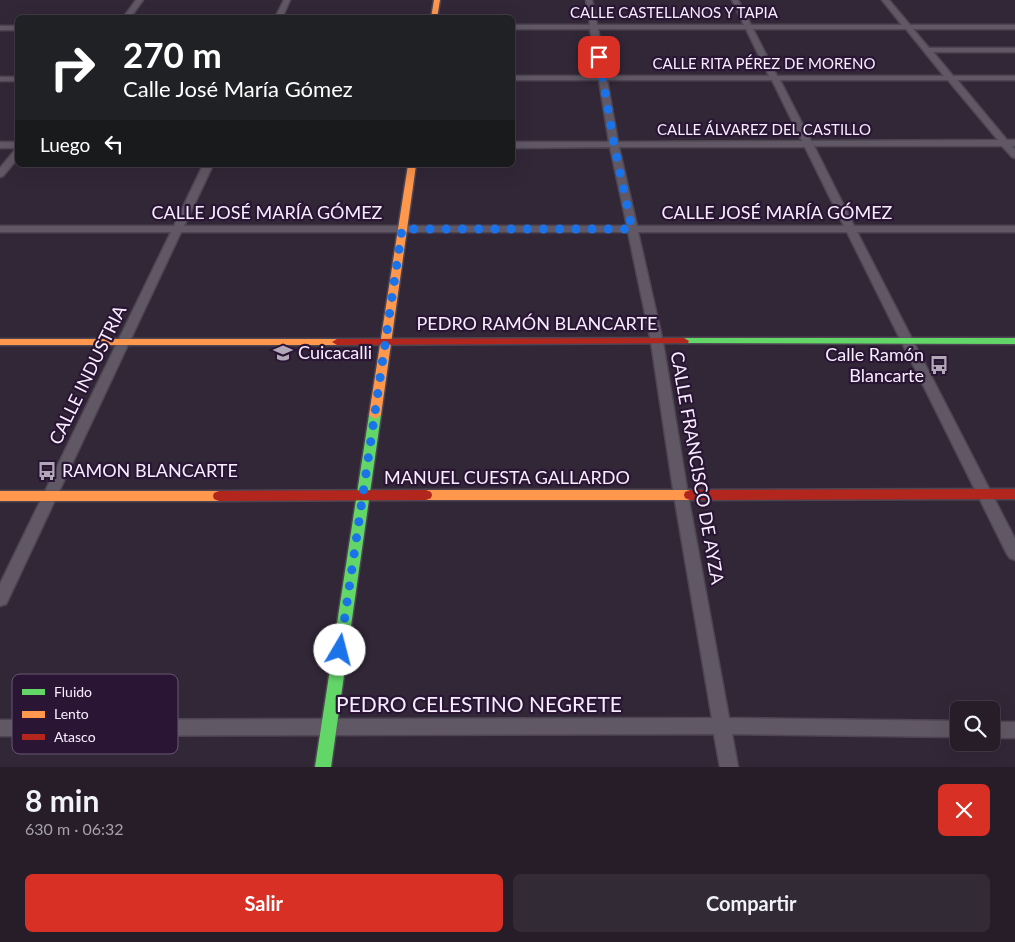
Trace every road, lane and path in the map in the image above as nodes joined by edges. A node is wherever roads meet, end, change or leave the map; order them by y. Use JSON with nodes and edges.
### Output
{"nodes":[{"id":1,"x":140,"y":0,"type":"edge"},
{"id":2,"x":287,"y":0,"type":"edge"},
{"id":3,"x":437,"y":0,"type":"edge"},
{"id":4,"x":589,"y":0,"type":"edge"},
{"id":5,"x":735,"y":0,"type":"edge"},
{"id":6,"x":885,"y":0,"type":"edge"},
{"id":7,"x":128,"y":15,"type":"edge"},
{"id":8,"x":280,"y":15,"type":"edge"},
{"id":9,"x":434,"y":15,"type":"edge"},
{"id":10,"x":1015,"y":26,"type":"edge"},
{"id":11,"x":515,"y":27,"type":"edge"},
{"id":12,"x":594,"y":27,"type":"junction"},
{"id":13,"x":748,"y":27,"type":"junction"},
{"id":14,"x":907,"y":27,"type":"junction"},
{"id":15,"x":0,"y":28,"type":"edge"},
{"id":16,"x":15,"y":28,"type":"edge"},
{"id":17,"x":927,"y":50,"type":"junction"},
{"id":18,"x":1015,"y":50,"type":"edge"},
{"id":19,"x":515,"y":78,"type":"edge"},
{"id":20,"x":774,"y":78,"type":"junction"},
{"id":21,"x":950,"y":78,"type":"junction"},
{"id":22,"x":1015,"y":78,"type":"edge"},
{"id":23,"x":0,"y":79,"type":"edge"},
{"id":24,"x":15,"y":79,"type":"edge"},
{"id":25,"x":603,"y":79,"type":"junction"},
{"id":26,"x":1005,"y":142,"type":"junction"},
{"id":27,"x":807,"y":143,"type":"junction"},
{"id":28,"x":1015,"y":143,"type":"edge"},
{"id":29,"x":614,"y":144,"type":"junction"},
{"id":30,"x":0,"y":145,"type":"edge"},
{"id":31,"x":15,"y":145,"type":"edge"},
{"id":32,"x":515,"y":145,"type":"edge"},
{"id":33,"x":1015,"y":155,"type":"edge"},
{"id":34,"x":15,"y":156,"type":"edge"},
{"id":35,"x":207,"y":167,"type":"edge"},
{"id":36,"x":412,"y":167,"type":"edge"},
{"id":37,"x":0,"y":174,"type":"edge"},
{"id":38,"x":0,"y":229,"type":"edge"},
{"id":39,"x":178,"y":229,"type":"junction"},
{"id":40,"x":402,"y":229,"type":"junction"},
{"id":41,"x":632,"y":229,"type":"junction"},
{"id":42,"x":851,"y":229,"type":"junction"},
{"id":43,"x":1015,"y":229,"type":"edge"},
{"id":44,"x":908,"y":341,"type":"junction"},
{"id":45,"x":1015,"y":341,"type":"edge"},
{"id":46,"x":0,"y":342,"type":"edge"},
{"id":47,"x":123,"y":342,"type":"junction"},
{"id":48,"x":385,"y":342,"type":"junction"},
{"id":49,"x":657,"y":342,"type":"junction"},
{"id":50,"x":985,"y":494,"type":"junction"},
{"id":51,"x":1015,"y":494,"type":"edge"},
{"id":52,"x":681,"y":495,"type":"junction"},
{"id":53,"x":0,"y":496,"type":"edge"},
{"id":54,"x":50,"y":496,"type":"junction"},
{"id":55,"x":362,"y":496,"type":"junction"},
{"id":56,"x":1015,"y":554,"type":"edge"},
{"id":57,"x":0,"y":600,"type":"edge"},
{"id":58,"x":724,"y":726,"type":"junction"},
{"id":59,"x":178,"y":728,"type":"edge"},
{"id":60,"x":329,"y":728,"type":"junction"},
{"id":61,"x":950,"y":729,"type":"edge"},
{"id":62,"x":1000,"y":730,"type":"edge"},
{"id":63,"x":1015,"y":730,"type":"edge"},
{"id":64,"x":323,"y":767,"type":"edge"},
{"id":65,"x":729,"y":767,"type":"edge"}],
"edges":[{"from":1,"to":7,"type":"street"},
{"from":2,"to":8,"type":"street"},
{"from":3,"to":9,"type":"street"},
{"from":4,"to":12,"type":"street","name":"CALLE FRANCISCO DE AYZA"},
{"from":5,"to":13,"type":"street"},
{"from":6,"to":14,"type":"street"},
{"from":10,"to":14,"type":"street","name":"CALLE CASTELLANOS Y TAPIA"},
{"from":11,"to":12,"type":"street","name":"CALLE CASTELLANOS Y TAPIA"},
{"from":12,"to":13,"type":"street","name":"CALLE CASTELLANOS Y TAPIA"},
{"from":12,"to":25,"type":"street","name":"CALLE FRANCISCO DE AYZA"},
{"from":13,"to":14,"type":"street","name":"CALLE CASTELLANOS Y TAPIA"},
{"from":13,"to":20,"type":"street"},
{"from":14,"to":17,"type":"street"},
{"from":15,"to":16,"type":"street"},
{"from":17,"to":18,"type":"street"},
{"from":17,"to":21,"type":"street"},
{"from":19,"to":25,"type":"street","name":"CALLE RITA PÉREZ DE MORENO"},
{"from":20,"to":21,"type":"street","name":"CALLE RITA PÉREZ DE MORENO"},
{"from":20,"to":25,"type":"street","name":"CALLE RITA PÉREZ DE MORENO"},
{"from":20,"to":27,"type":"street"},
{"from":21,"to":22,"type":"street","name":"CALLE RITA PÉREZ DE MORENO"},
{"from":21,"to":26,"type":"street"},
{"from":23,"to":24,"type":"street"},
{"from":25,"to":29,"type":"street","name":"CALLE FRANCISCO DE AYZA"},
{"from":26,"to":27,"type":"street","name":"CALLE ÁLVAREZ DEL CASTILLO"},
{"from":26,"to":28,"type":"street","name":"CALLE ÁLVAREZ DEL CASTILLO"},
{"from":26,"to":33,"type":"street"},
{"from":27,"to":29,"type":"street","name":"CALLE ÁLVAREZ DEL CASTILLO"},
{"from":27,"to":42,"type":"street"},
{"from":29,"to":32,"type":"street","name":"CALLE ÁLVAREZ DEL CASTILLO"},
{"from":29,"to":41,"type":"street","name":"CALLE FRANCISCO DE AYZA"},
{"from":30,"to":31,"type":"street"},
{"from":34,"to":37,"type":"street"},
{"from":35,"to":39,"type":"street","name":"CALLE INDUSTRIA"},
{"from":36,"to":40,"type":"street"},
{"from":38,"to":39,"type":"street","name":"CALLE JOSÉ MARÍA GÓMEZ"},
{"from":39,"to":40,"type":"street","name":"CALLE JOSÉ MARÍA GÓMEZ"},
{"from":39,"to":47,"type":"street","name":"CALLE INDUSTRIA"},
{"from":40,"to":41,"type":"street","name":"CALLE JOSÉ MARÍA GÓMEZ"},
{"from":40,"to":48,"type":"street"},
{"from":41,"to":42,"type":"street","name":"CALLE JOSÉ MARÍA GÓMEZ"},
{"from":41,"to":49,"type":"street","name":"CALLE FRANCISCO DE AYZA"},
{"from":42,"to":43,"type":"street","name":"CALLE JOSÉ MARÍA GÓMEZ"},
{"from":42,"to":44,"type":"street"},
{"from":44,"to":45,"type":"street","name":"PEDRO RAMÓN BLANCARTE"},
{"from":44,"to":49,"type":"street","name":"PEDRO RAMÓN BLANCARTE"},
{"from":44,"to":50,"type":"street"},
{"from":46,"to":47,"type":"street","name":"PEDRO RAMÓN BLANCARTE"},
{"from":47,"to":48,"type":"street","name":"PEDRO RAMÓN BLANCARTE"},
{"from":47,"to":54,"type":"street","name":"CALLE INDUSTRIA"},
{"from":48,"to":49,"type":"street","name":"PEDRO RAMÓN BLANCARTE"},
{"from":48,"to":55,"type":"street"},
{"from":49,"to":52,"type":"street","name":"CALLE FRANCISCO DE AYZA"},
{"from":50,"to":51,"type":"street","name":"MANUEL CUESTA GALLARDO"},
{"from":50,"to":52,"type":"street","name":"MANUEL CUESTA GALLARDO"},
{"from":50,"to":56,"type":"street"},
{"from":52,"to":55,"type":"street","name":"MANUEL CUESTA GALLARDO"},
{"from":52,"to":58,"type":"street","name":"CALLE FRANCISCO DE AYZA"},
{"from":53,"to":54,"type":"street","name":"MANUEL CUESTA GALLARDO"},
{"from":54,"to":55,"type":"street","name":"MANUEL CUESTA GALLARDO"},
{"from":54,"to":57,"type":"street","name":"CALLE INDUSTRIA"},
{"from":55,"to":60,"type":"street"},
{"from":58,"to":60,"type":"street","name":"PEDRO CELESTINO NEGRETE"},
{"from":58,"to":61,"type":"street","name":"PEDRO CELESTINO NEGRETE"},
{"from":58,"to":65,"type":"street","name":"CALLE FRANCISCO DE AYZA"},
{"from":59,"to":60,"type":"street","name":"PEDRO CELESTINO NEGRETE"},
{"from":60,"to":64,"type":"street"},
{"from":62,"to":63,"type":"street"}]}
